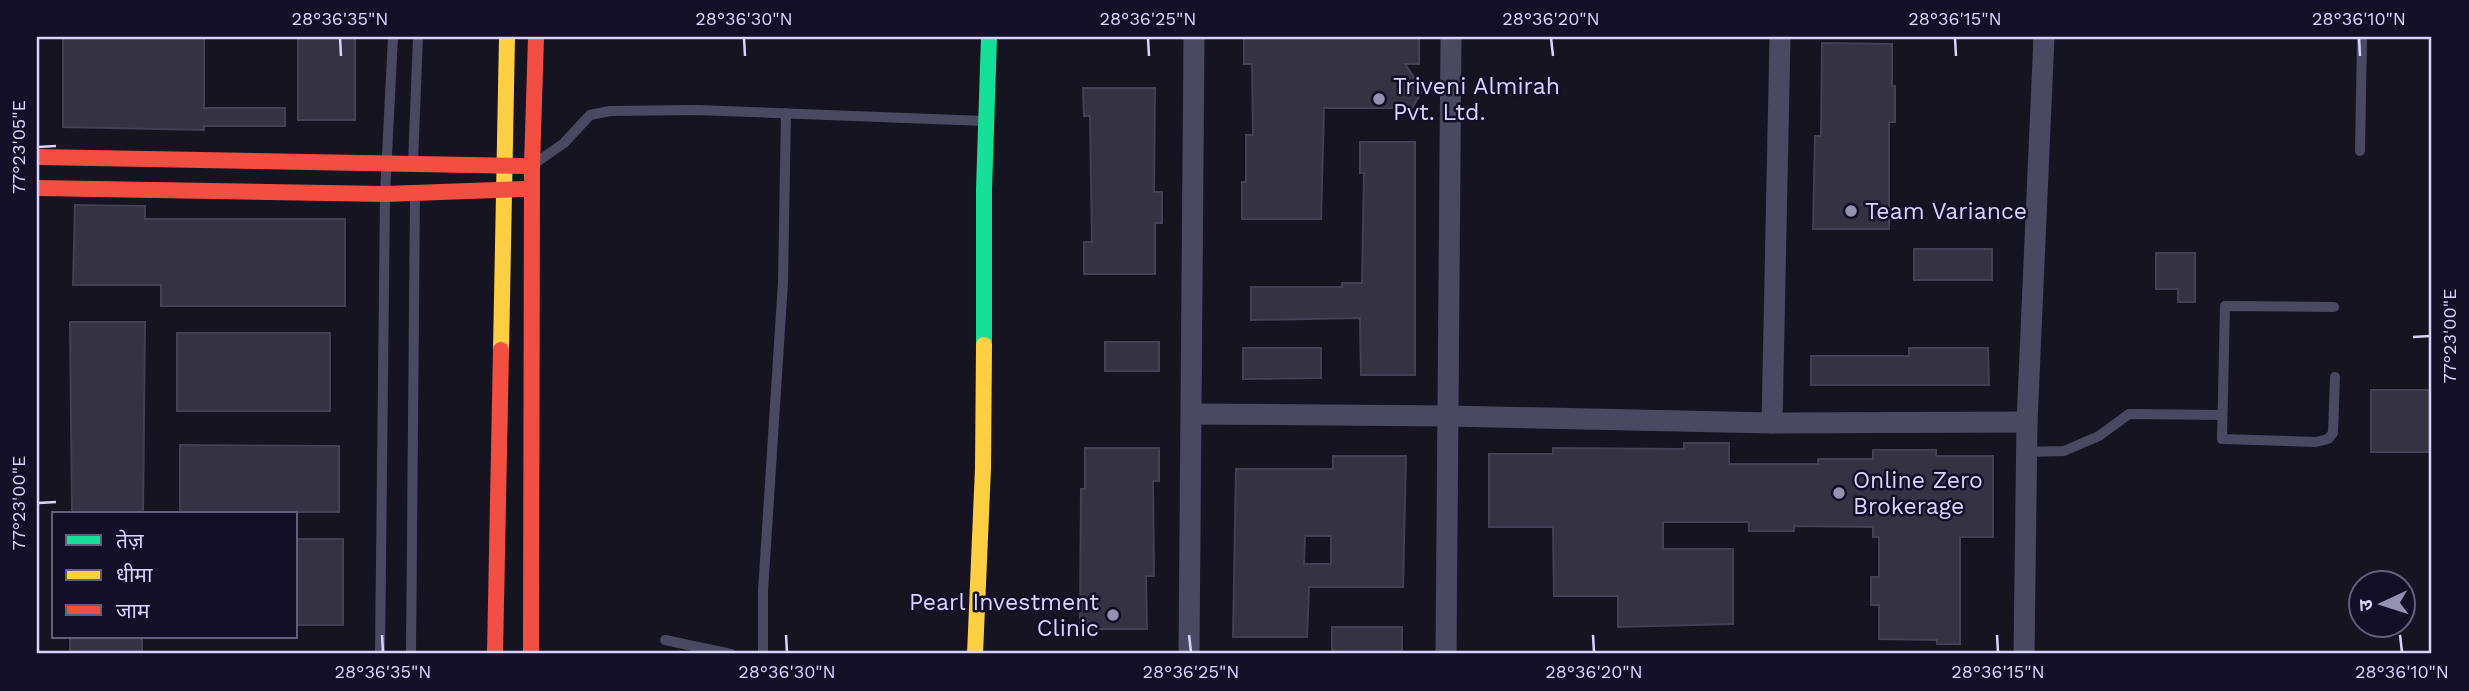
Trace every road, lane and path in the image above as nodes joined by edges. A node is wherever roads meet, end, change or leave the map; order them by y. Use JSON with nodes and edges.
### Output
{"nodes":[{"id":1,"x":393,"y":37,"type":"edge"},
{"id":2,"x":418,"y":37,"type":"edge"},
{"id":3,"x":507,"y":37,"type":"edge"},
{"id":4,"x":536,"y":37,"type":"edge"},
{"id":5,"x":989,"y":37,"type":"edge"},
{"id":6,"x":1194,"y":37,"type":"edge"},
{"id":7,"x":1451,"y":37,"type":"edge"},
{"id":8,"x":1780,"y":37,"type":"edge"},
{"id":9,"x":2044,"y":37,"type":"edge"},
{"id":10,"x":2362,"y":37,"type":"edge"},
{"id":11,"x":786,"y":114,"type":"junction"},
{"id":12,"x":984,"y":121,"type":"junction"},
{"id":13,"x":2360,"y":151,"type":"dead end"},
{"id":14,"x":37,"y":157,"type":"edge"},
{"id":15,"x":387,"y":163,"type":"junction"},
{"id":16,"x":532,"y":165,"type":"junction"},
{"id":17,"x":505,"y":167,"type":"junction"},
{"id":18,"x":414,"y":179,"type":"junction"},
{"id":19,"x":37,"y":188,"type":"edge"},
{"id":20,"x":505,"y":189,"type":"junction"},
{"id":21,"x":533,"y":189,"type":"junction"},
{"id":22,"x":385,"y":194,"type":"junction"},
{"id":23,"x":2334,"y":307,"type":"dead end"},
{"id":24,"x":2335,"y":377,"type":"dead end"},
{"id":25,"x":1192,"y":414,"type":"junction"},
{"id":26,"x":2222,"y":415,"type":"junction"},
{"id":27,"x":1449,"y":416,"type":"junction"},
{"id":28,"x":2027,"y":422,"type":"junction"},
{"id":29,"x":1772,"y":423,"type":"junction"},
{"id":30,"x":2026,"y":452,"type":"junction"},
{"id":31,"x":665,"y":640,"type":"dead end"},
{"id":32,"x":380,"y":654,"type":"edge"},
{"id":33,"x":411,"y":654,"type":"edge"},
{"id":34,"x":495,"y":654,"type":"edge"},
{"id":35,"x":531,"y":654,"type":"edge"},
{"id":36,"x":731,"y":654,"type":"edge"},
{"id":37,"x":763,"y":654,"type":"edge"},
{"id":38,"x":975,"y":654,"type":"edge"},
{"id":39,"x":1189,"y":654,"type":"edge"},
{"id":40,"x":1446,"y":654,"type":"edge"},
{"id":41,"x":2024,"y":654,"type":"edge"}],
"edges":[{"from":1,"to":15,"type":"lane"},
{"from":2,"to":18,"type":"lane"},
{"from":3,"to":17,"type":"street"},
{"from":4,"to":16,"type":"street"},
{"from":5,"to":12,"type":"street"},
{"from":6,"to":25,"type":"street"},
{"from":7,"to":27,"type":"street"},
{"from":8,"to":29,"type":"street"},
{"from":9,"to":28,"type":"street"},
{"from":10,"to":13,"type":"lane"},
{"from":11,"to":12,"type":"lane"},
{"from":11,"to":16,"type":"lane"},
{"from":11,"to":37,"type":"lane"},
{"from":12,"to":38,"type":"street"},
{"from":14,"to":15,"type":"street"},
{"from":15,"to":18,"type":"street"},
{"from":15,"to":22,"type":"lane"},
{"from":16,"to":17,"type":"street"},
{"from":16,"to":21,"type":"street"},
{"from":17,"to":18,"type":"street"},
{"from":17,"to":20,"type":"street"},
{"from":18,"to":20,"type":"street"},
{"from":18,"to":22,"type":"street"},
{"from":18,"to":33,"type":"lane"},
{"from":19,"to":22,"type":"street"},
{"from":20,"to":21,"type":"street"},
{"from":20,"to":34,"type":"street"},
{"from":21,"to":35,"type":"street"},
{"from":22,"to":32,"type":"lane"},
{"from":23,"to":26,"type":"lane"},
{"from":24,"to":26,"type":"lane"},
{"from":25,"to":27,"type":"street"},
{"from":25,"to":39,"type":"street"},
{"from":26,"to":30,"type":"lane"},
{"from":27,"to":29,"type":"street"},
{"from":27,"to":40,"type":"street"},
{"from":28,"to":29,"type":"street"},
{"from":28,"to":30,"type":"street"},
{"from":30,"to":41,"type":"street"},
{"from":31,"to":36,"type":"lane"}]}
